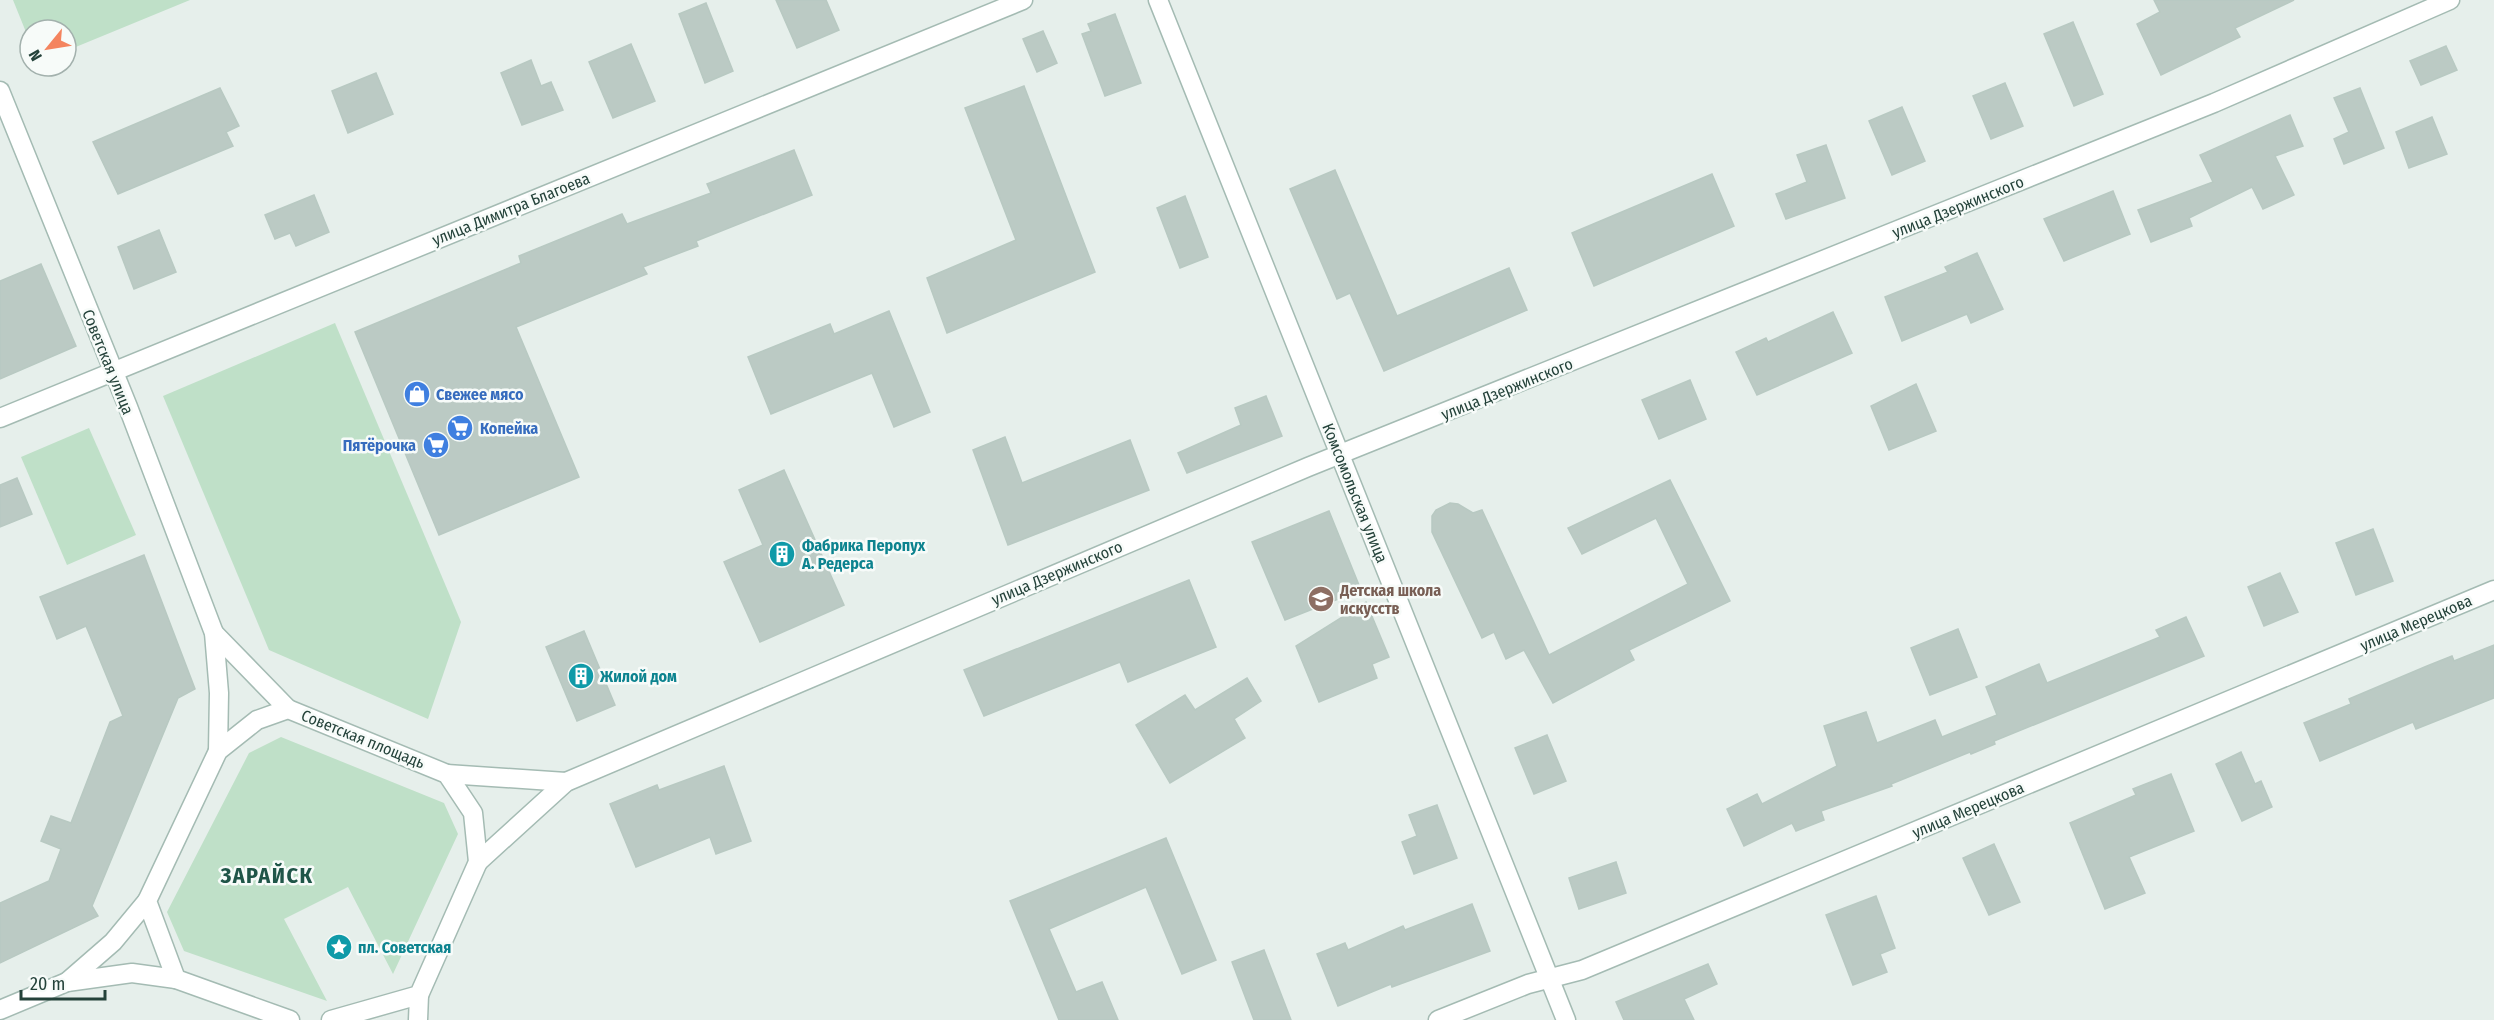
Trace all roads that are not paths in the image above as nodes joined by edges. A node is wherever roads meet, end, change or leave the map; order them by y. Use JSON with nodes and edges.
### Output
{"nodes":[{"id":1,"x":1023,"y":0,"type":"edge"},
{"id":2,"x":1158,"y":0,"type":"edge"},
{"id":3,"x":2450,"y":0,"type":"edge"},
{"id":4,"x":0,"y":91,"type":"edge"},
{"id":5,"x":113,"y":372,"type":"junction"},
{"id":6,"x":0,"y":418,"type":"edge"},
{"id":7,"x":1340,"y":456,"type":"junction"},
{"id":8,"x":2494,"y":590,"type":"edge"},
{"id":9,"x":214,"y":633,"type":"junction"},
{"id":10,"x":288,"y":709,"type":"junction"},
{"id":11,"x":218,"y":751,"type":"junction"},
{"id":12,"x":447,"y":774,"type":"junction"},
{"id":13,"x":566,"y":782,"type":"junction"},
{"id":14,"x":478,"y":862,"type":"junction"},
{"id":15,"x":147,"y":901,"type":"junction"},
{"id":16,"x":176,"y":978,"type":"junction"},
{"id":17,"x":1549,"y":978,"type":"junction"},
{"id":18,"x":68,"y":982,"type":"junction"},
{"id":19,"x":419,"y":995,"type":"junction"},
{"id":20,"x":0,"y":1010,"type":"edge"},
{"id":21,"x":290,"y":1020,"type":"edge"},
{"id":22,"x":331,"y":1020,"type":"edge"},
{"id":23,"x":418,"y":1020,"type":"edge"},
{"id":24,"x":1438,"y":1020,"type":"edge"},
{"id":25,"x":1566,"y":1020,"type":"edge"}],
"edges":[{"from":1,"to":5,"type":"street","name":"улица Димитра Благоева"},
{"from":2,"to":7,"type":"street","name":"Комсомольская улица"},
{"from":3,"to":7,"type":"street","name":"улица Дзержинского"},
{"from":4,"to":5,"type":"street","name":"Советская улица"},
{"from":5,"to":6,"type":"street","name":"улица Димитра Благоева"},
{"from":5,"to":9,"type":"street","name":"Советская улица"},
{"from":7,"to":13,"type":"street","name":"улица Дзержинского"},
{"from":7,"to":17,"type":"street","name":"Комсомольская улица"},
{"from":8,"to":17,"type":"street","name":"улица Мерецкова"},
{"from":9,"to":10,"type":"street","name":"Советская улица"},
{"from":9,"to":11,"type":"street","name":"Советская улица"},
{"from":10,"to":11,"type":"street","name":"Советская площадь"},
{"from":10,"to":12,"type":"street","name":"Советская площадь"},
{"from":11,"to":15,"type":"street","name":"Советская площадь"},
{"from":12,"to":13,"type":"street","name":"улица Дзержинского"},
{"from":12,"to":14,"type":"street"},
{"from":13,"to":14,"type":"street","name":"улица Дзержинского"},
{"from":14,"to":19,"type":"street"},
{"from":15,"to":16,"type":"street"},
{"from":15,"to":18,"type":"street"},
{"from":16,"to":18,"type":"street"},
{"from":16,"to":21,"type":"street"},
{"from":17,"to":24,"type":"street","name":"улица Мерецкова"},
{"from":17,"to":25,"type":"street","name":"Комсомольская улица"},
{"from":18,"to":20,"type":"street"},
{"from":19,"to":22,"type":"street"},
{"from":19,"to":23,"type":"street"}]}
